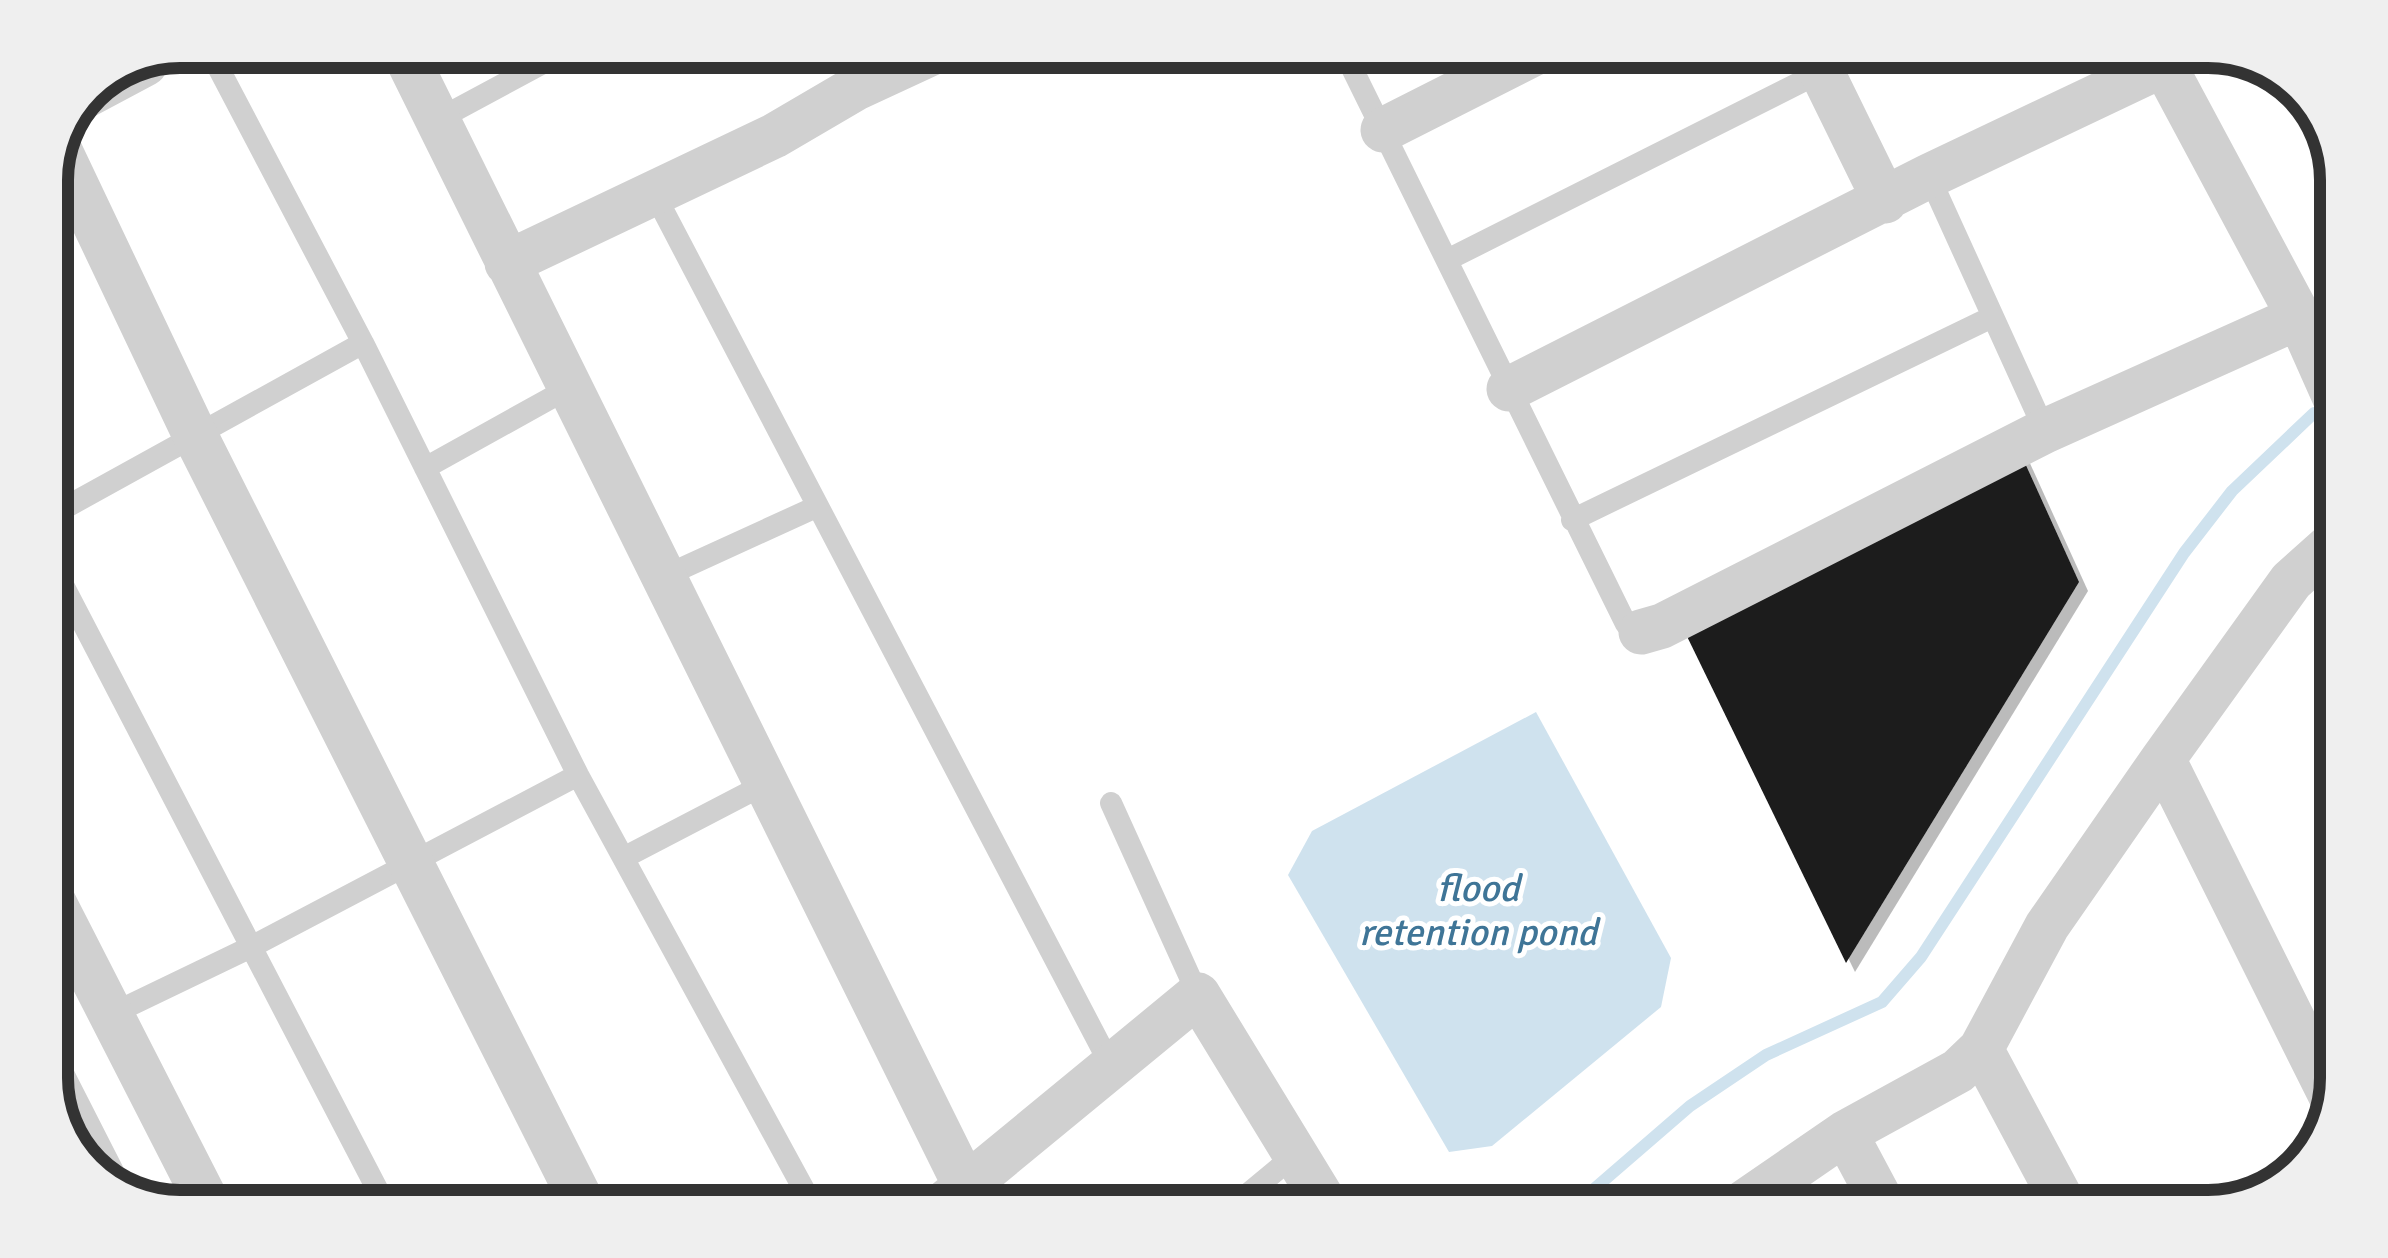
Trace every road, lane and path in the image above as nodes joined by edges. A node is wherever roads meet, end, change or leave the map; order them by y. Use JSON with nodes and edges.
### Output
{"nodes":[{"id":1,"x":219,"y":68,"type":"edge"},
{"id":2,"x":412,"y":68,"type":"edge"},
{"id":3,"x":534,"y":68,"type":"edge"},
{"id":4,"x":1352,"y":68,"type":"edge"},
{"id":5,"x":1505,"y":68,"type":"edge"},
{"id":6,"x":1803,"y":68,"type":"edge"},
{"id":7,"x":1819,"y":68,"type":"edge"},
{"id":8,"x":2140,"y":68,"type":"edge"},
{"id":9,"x":2165,"y":68,"type":"edge"},
{"id":10,"x":847,"y":69,"type":"edge"},
{"id":11,"x":437,"y":120,"type":"junction"},
{"id":12,"x":1382,"y":130,"type":"junction"},
{"id":13,"x":68,"y":169,"type":"edge"},
{"id":14,"x":1929,"y":176,"type":"junction"},
{"id":15,"x":654,"y":193,"type":"junction"},
{"id":16,"x":1884,"y":200,"type":"junction"},
{"id":17,"x":1450,"y":260,"type":"junction"},
{"id":18,"x":507,"y":262,"type":"junction"},
{"id":19,"x":2299,"y":317,"type":"junction"},
{"id":20,"x":1990,"y":318,"type":"junction"},
{"id":21,"x":364,"y":342,"type":"junction"},
{"id":22,"x":2320,"y":355,"type":"edge"},
{"id":23,"x":569,"y":388,"type":"junction"},
{"id":24,"x":1509,"y":388,"type":"junction"},
{"id":25,"x":194,"y":432,"type":"junction"},
{"id":26,"x":2045,"y":432,"type":"junction"},
{"id":27,"x":425,"y":468,"type":"junction"},
{"id":28,"x":68,"y":506,"type":"edge"},
{"id":29,"x":816,"y":507,"type":"junction"},
{"id":30,"x":1572,"y":520,"type":"junction"},
{"id":31,"x":2320,"y":555,"type":"edge"},
{"id":32,"x":665,"y":576,"type":"junction"},
{"id":33,"x":68,"y":595,"type":"edge"},
{"id":34,"x":1640,"y":632,"type":"joint"},
{"id":35,"x":2162,"y":759,"type":"junction"},
{"id":36,"x":578,"y":774,"type":"junction"},
{"id":37,"x":769,"y":782,"type":"junction"},
{"id":38,"x":1111,"y":803,"type":"dead end"},
{"id":39,"x":625,"y":857,"type":"junction"},
{"id":40,"x":410,"y":861,"type":"junction"},
{"id":41,"x":68,"y":928,"type":"edge"},
{"id":42,"x":251,"y":947,"type":"junction"},
{"id":43,"x":1198,"y":995,"type":"junction"},
{"id":44,"x":114,"y":1013,"type":"junction"},
{"id":45,"x":1981,"y":1048,"type":"junction"},
{"id":46,"x":1110,"y":1064,"type":"junction"},
{"id":47,"x":2320,"y":1074,"type":"edge"},
{"id":48,"x":1845,"y":1133,"type":"junction"},
{"id":49,"x":1296,"y":1154,"type":"junction"},
{"id":50,"x":201,"y":1190,"type":"edge"},
{"id":51,"x":378,"y":1190,"type":"edge"},
{"id":52,"x":576,"y":1190,"type":"edge"},
{"id":53,"x":804,"y":1190,"type":"edge"},
{"id":54,"x":949,"y":1190,"type":"edge"},
{"id":55,"x":959,"y":1190,"type":"edge"},
{"id":56,"x":1253,"y":1190,"type":"edge"},
{"id":57,"x":1317,"y":1190,"type":"edge"},
{"id":58,"x":1762,"y":1190,"type":"edge"},
{"id":59,"x":1876,"y":1190,"type":"edge"},
{"id":60,"x":2056,"y":1190,"type":"edge"}],
"edges":[{"from":1,"to":21,"type":"lane"},
{"from":2,"to":11,"type":"street"},
{"from":3,"to":11,"type":"lane"},
{"from":4,"to":12,"type":"lane"},
{"from":5,"to":12,"type":"street"},
{"from":6,"to":17,"type":"lane"},
{"from":7,"to":16,"type":"street"},
{"from":8,"to":14,"type":"street"},
{"from":9,"to":19,"type":"street"},
{"from":10,"to":15,"type":"street"},
{"from":11,"to":18,"type":"street"},
{"from":12,"to":17,"type":"lane"},
{"from":13,"to":25,"type":"street"},
{"from":14,"to":16,"type":"street"},
{"from":14,"to":20,"type":"lane"},
{"from":15,"to":18,"type":"street"},
{"from":15,"to":29,"type":"lane"},
{"from":16,"to":24,"type":"street"},
{"from":17,"to":24,"type":"lane"},
{"from":18,"to":23,"type":"street"},
{"from":19,"to":22,"type":"street"},
{"from":19,"to":26,"type":"street"},
{"from":20,"to":26,"type":"lane"},
{"from":20,"to":30,"type":"lane"},
{"from":21,"to":25,"type":"lane"},
{"from":21,"to":27,"type":"lane"},
{"from":23,"to":27,"type":"lane"},
{"from":23,"to":32,"type":"street"},
{"from":24,"to":30,"type":"lane"},
{"from":25,"to":28,"type":"lane"},
{"from":25,"to":40,"type":"street"},
{"from":26,"to":34,"type":"street"},
{"from":27,"to":36,"type":"lane"},
{"from":29,"to":32,"type":"lane"},
{"from":29,"to":46,"type":"lane"},
{"from":30,"to":34,"type":"lane"},
{"from":31,"to":35,"type":"street"},
{"from":32,"to":37,"type":"street"},
{"from":33,"to":42,"type":"lane"},
{"from":35,"to":45,"type":"street"},
{"from":35,"to":47,"type":"street"},
{"from":36,"to":39,"type":"lane"},
{"from":36,"to":40,"type":"lane"},
{"from":37,"to":39,"type":"lane"},
{"from":37,"to":54,"type":"street"},
{"from":38,"to":43,"type":"lane"},
{"from":39,"to":53,"type":"lane"},
{"from":40,"to":42,"type":"lane"},
{"from":40,"to":52,"type":"street"},
{"from":41,"to":44,"type":"street"},
{"from":42,"to":44,"type":"lane"},
{"from":42,"to":51,"type":"lane"},
{"from":43,"to":46,"type":"street"},
{"from":43,"to":49,"type":"street"},
{"from":44,"to":50,"type":"street"},
{"from":45,"to":48,"type":"street"},
{"from":45,"to":60,"type":"street"},
{"from":46,"to":55,"type":"street"},
{"from":48,"to":58,"type":"street"},
{"from":48,"to":59,"type":"street"},
{"from":49,"to":56,"type":"lane"},
{"from":49,"to":57,"type":"street"}]}
